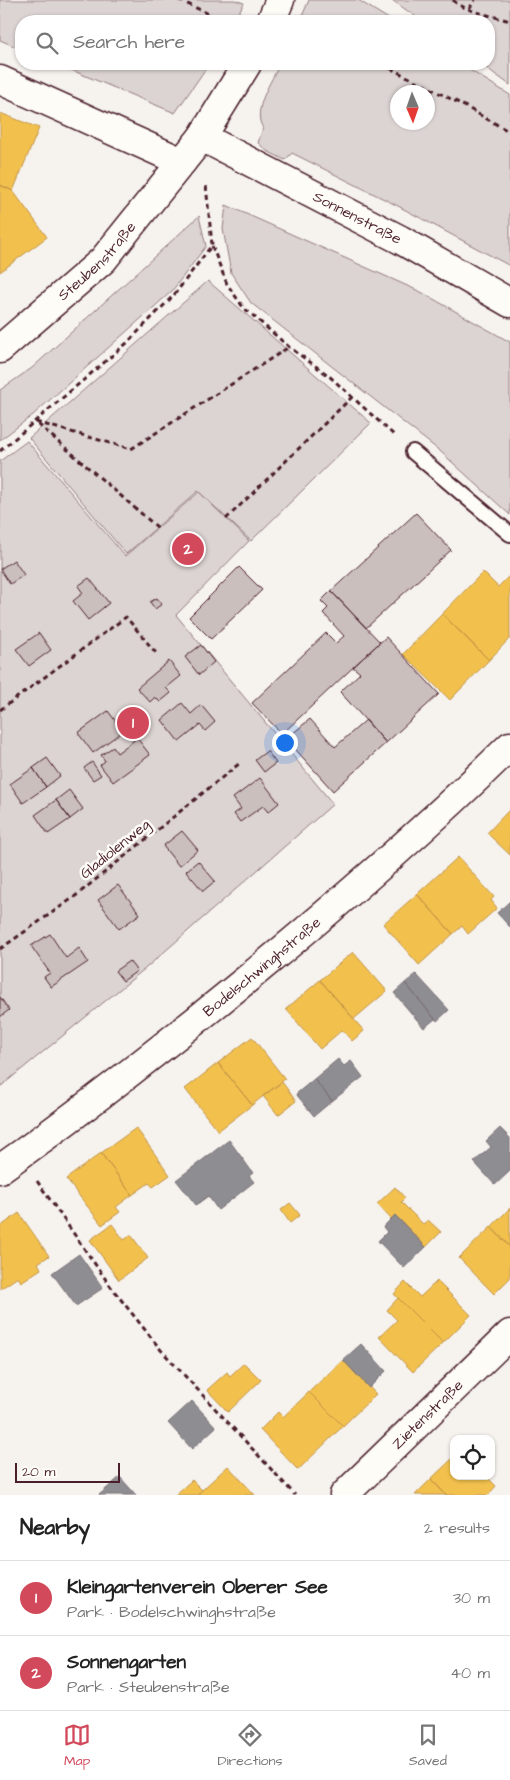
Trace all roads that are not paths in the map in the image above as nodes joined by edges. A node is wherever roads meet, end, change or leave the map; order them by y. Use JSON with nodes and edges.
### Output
{"nodes":[{"id":1,"x":280,"y":0,"type":"edge"},
{"id":2,"x":273,"y":15,"type":"edge"},
{"id":3,"x":243,"y":70,"type":"edge"},
{"id":4,"x":0,"y":80,"type":"edge"},
{"id":5,"x":202,"y":137,"type":"junction"},
{"id":6,"x":182,"y":162,"type":"junction"},
{"id":7,"x":510,"y":303,"type":"edge"},
{"id":8,"x":0,"y":349,"type":"edge"},
{"id":9,"x":413,"y":452,"type":"road end"},
{"id":10,"x":510,"y":534,"type":"edge"},
{"id":11,"x":510,"y":746,"type":"edge"},
{"id":12,"x":10,"y":1162,"type":"edge"},
{"id":13,"x":510,"y":1334,"type":"edge"},
{"id":14,"x":344,"y":1495,"type":"edge"}],
"edges":[{"from":1,"to":2,"type":"street"},
{"from":3,"to":5,"type":"street","name":"Steubenstraße"},
{"from":4,"to":6,"type":"street"},
{"from":5,"to":6,"type":"street","name":"Steubenstraße"},
{"from":5,"to":7,"type":"street","name":"Sonnenstraße"},
{"from":6,"to":8,"type":"street","name":"Steubenstraße"},
{"from":9,"to":10,"type":"lane"},
{"from":11,"to":12,"type":"street","name":"Bodelschwinghstraße"},
{"from":13,"to":14,"type":"street","name":"Zietenstraße"}]}
